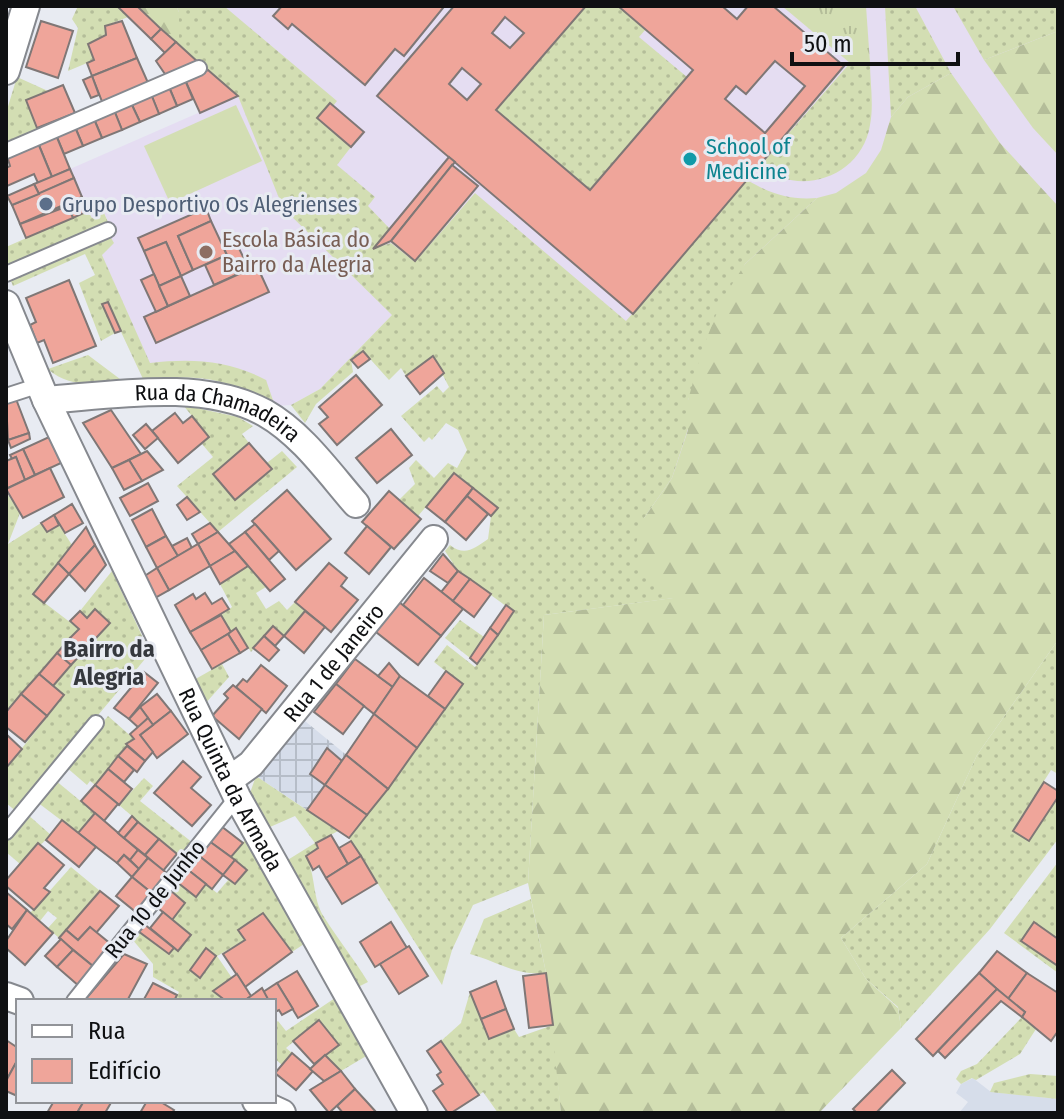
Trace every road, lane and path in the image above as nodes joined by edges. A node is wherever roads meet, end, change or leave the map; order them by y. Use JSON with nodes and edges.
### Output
{"nodes":[{"id":1,"x":26,"y":6,"type":"edge"},
{"id":2,"x":199,"y":68,"type":"dead end"},
{"id":3,"x":6,"y":71,"type":"edge"},
{"id":4,"x":6,"y":151,"type":"edge"},
{"id":5,"x":108,"y":230,"type":"dead end"},
{"id":6,"x":6,"y":274,"type":"edge"},
{"id":7,"x":6,"y":304,"type":"edge"},
{"id":8,"x":43,"y":392,"type":"junction"},
{"id":9,"x":6,"y":396,"type":"edge"},
{"id":10,"x":356,"y":504,"type":"dead end"},
{"id":11,"x":434,"y":539,"type":"dead end"},
{"id":12,"x":96,"y":723,"type":"dead end"},
{"id":13,"x":233,"y":789,"type":"junction"},
{"id":14,"x":6,"y":832,"type":"edge"},
{"id":15,"x":76,"y":999,"type":"edge"},
{"id":16,"x":260,"y":1103,"type":"edge"},
{"id":17,"x":282,"y":1113,"type":"edge"},
{"id":18,"x":414,"y":1113,"type":"edge"}],
"edges":[{"from":1,"to":3,"type":"street"},
{"from":2,"to":4,"type":"lane"},
{"from":5,"to":6,"type":"lane"},
{"from":7,"to":8,"type":"street","name":"Rua Quinta da Armada"},
{"from":8,"to":9,"type":"lane"},
{"from":8,"to":10,"type":"street","name":"Rua da Chamadeira"},
{"from":8,"to":13,"type":"street","name":"Rua Quinta da Armada"},
{"from":11,"to":13,"type":"street","name":"Rua 1 de Janeiro"},
{"from":12,"to":14,"type":"lane"},
{"from":13,"to":15,"type":"lane","name":"Rua 10 de Junho"},
{"from":13,"to":18,"type":"street","name":"Rua Quinta da Armada"},
{"from":16,"to":17,"type":"street"}]}
